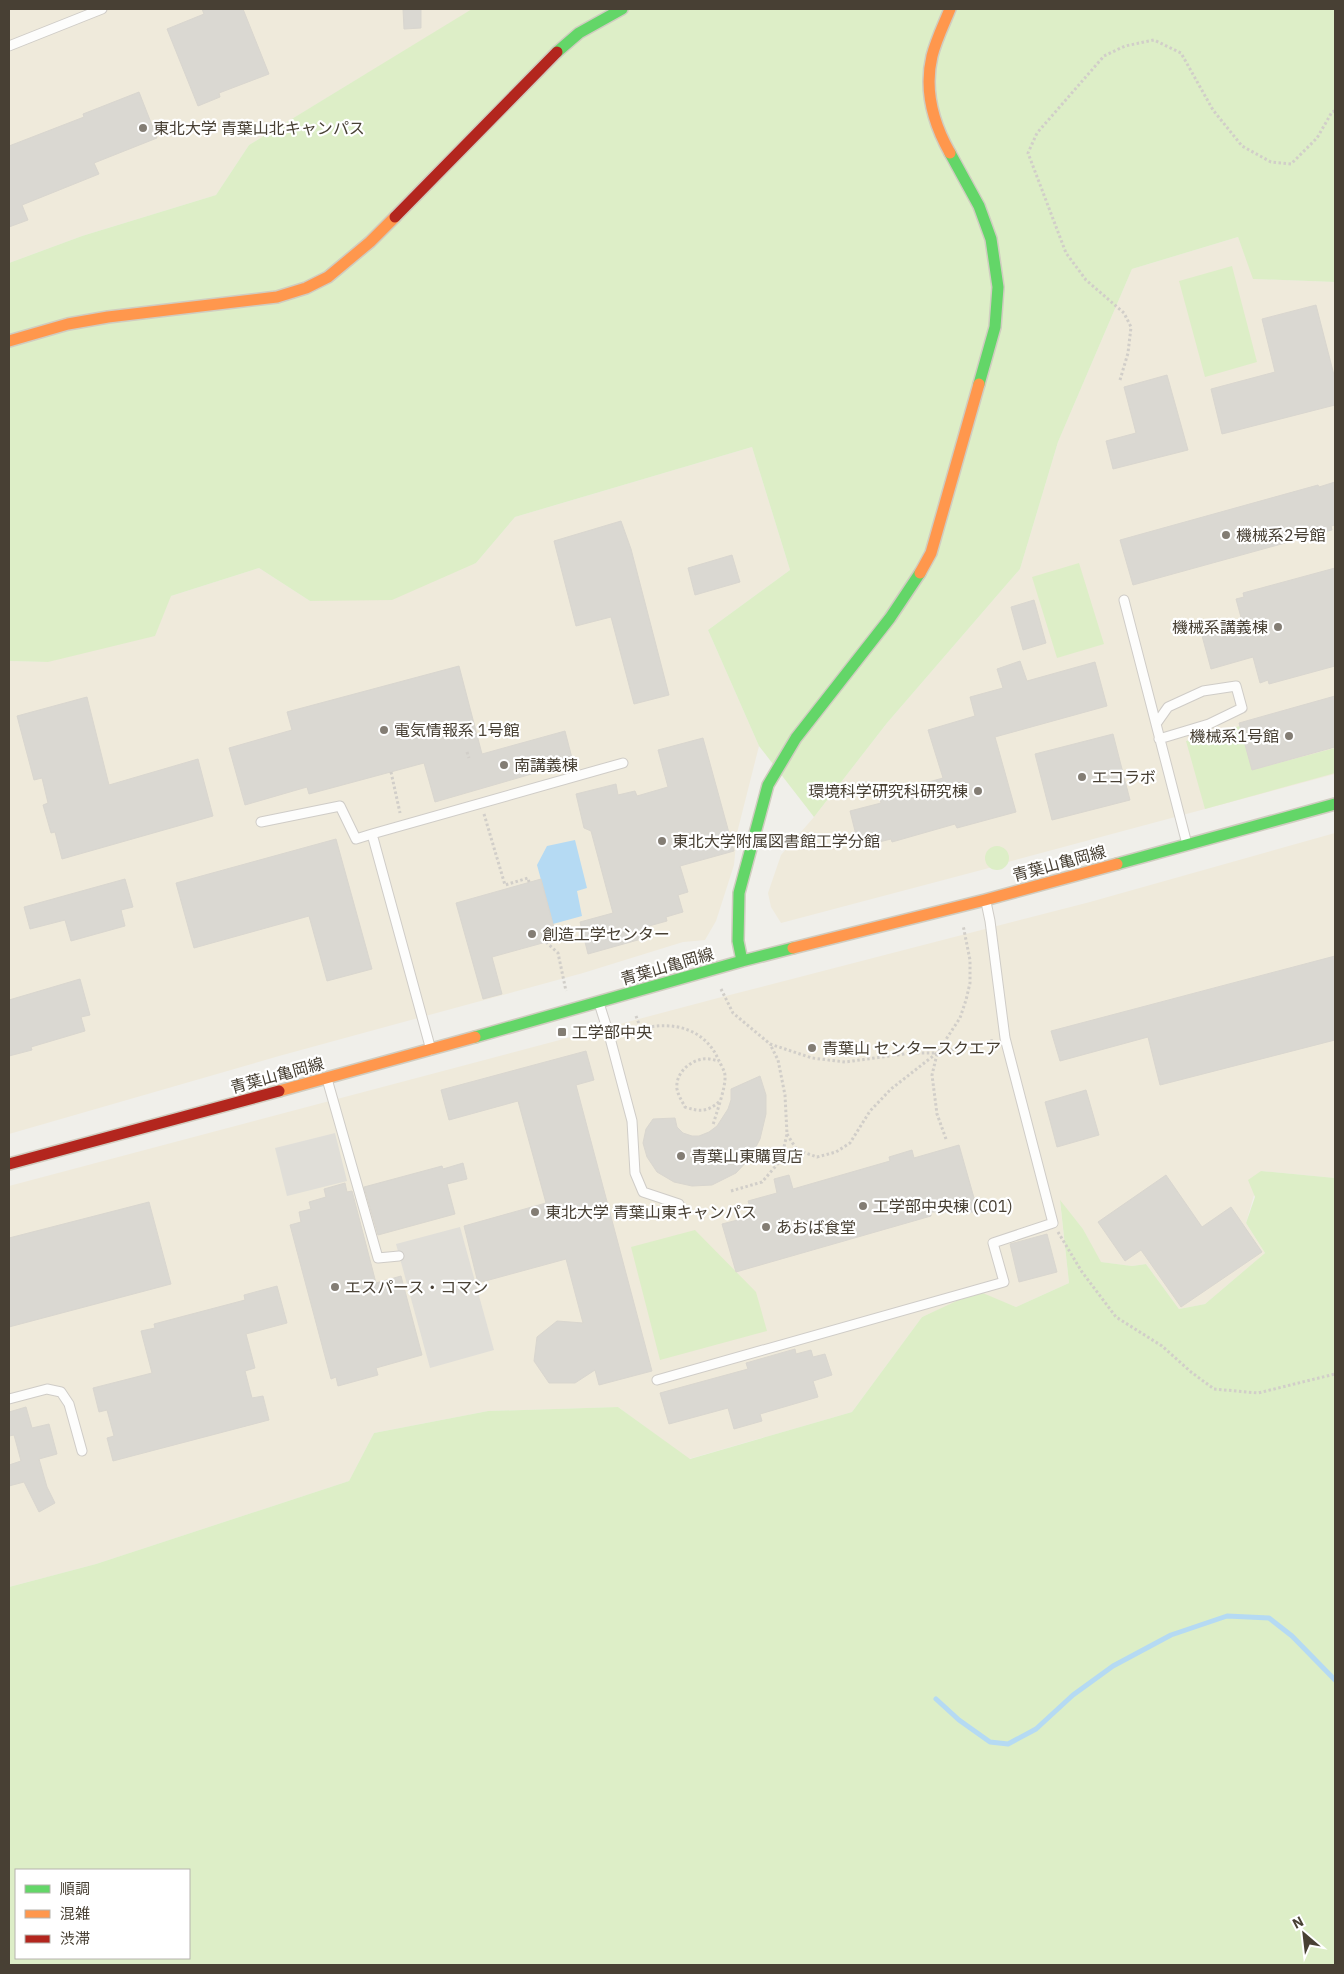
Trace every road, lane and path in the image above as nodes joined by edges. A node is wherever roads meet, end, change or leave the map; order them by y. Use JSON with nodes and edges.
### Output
{"nodes":[{"id":1,"x":102,"y":9,"type":"edge"},
{"id":2,"x":622,"y":9,"type":"edge"},
{"id":3,"x":950,"y":9,"type":"edge"},
{"id":4,"x":9,"y":46,"type":"edge"},
{"id":5,"x":1335,"y":111,"type":"edge"},
{"id":6,"x":9,"y":341,"type":"edge"},
{"id":7,"x":1120,"y":380,"type":"dead end"},
{"id":8,"x":1124,"y":600,"type":"dead end"},
{"id":9,"x":1156,"y":724,"type":"junction"},
{"id":10,"x":1160,"y":740,"type":"junction"},
{"id":11,"x":467,"y":752,"type":"dead end"},
{"id":12,"x":469,"y":758,"type":"dead end"},
{"id":13,"x":623,"y":763,"type":"dead end"},
{"id":14,"x":390,"y":772,"type":"dead end"},
{"id":15,"x":482,"y":804,"type":"junction"},
{"id":16,"x":1335,"y":804,"type":"edge"},
{"id":17,"x":261,"y":822,"type":"dead end"},
{"id":18,"x":403,"y":826,"type":"junction"},
{"id":19,"x":372,"y":834,"type":"junction"},
{"id":20,"x":1187,"y":844,"type":"junction"},
{"id":21,"x":529,"y":882,"type":"dead end"},
{"id":22,"x":985,"y":900,"type":"junction"},
{"id":23,"x":963,"y":926,"type":"dead end"},
{"id":24,"x":546,"y":942,"type":"dead end"},
{"id":25,"x":742,"y":961,"type":"junction"},
{"id":26,"x":721,"y":989,"type":"dead end"},
{"id":27,"x":599,"y":1003,"type":"junction"},
{"id":28,"x":572,"y":1010,"type":"junction"},
{"id":29,"x":636,"y":1016,"type":"dead end"},
{"id":30,"x":996,"y":1040,"type":"dead end"},
{"id":31,"x":770,"y":1044,"type":"junction"},
{"id":32,"x":431,"y":1050,"type":"junction"},
{"id":33,"x":937,"y":1053,"type":"junction"},
{"id":34,"x":719,"y":1061,"type":"junction"},
{"id":35,"x":327,"y":1078,"type":"junction"},
{"id":36,"x":720,"y":1101,"type":"junction"},
{"id":37,"x":713,"y":1125,"type":"dead end"},
{"id":38,"x":787,"y":1134,"type":"junction"},
{"id":39,"x":946,"y":1139,"type":"dead end"},
{"id":40,"x":9,"y":1164,"type":"edge"},
{"id":41,"x":731,"y":1191,"type":"dead end"},
{"id":42,"x":679,"y":1204,"type":"dead end"},
{"id":43,"x":1052,"y":1223,"type":"junction"},
{"id":44,"x":399,"y":1256,"type":"dead end"},
{"id":45,"x":1335,"y":1374,"type":"edge"},
{"id":46,"x":657,"y":1380,"type":"dead end"},
{"id":47,"x":9,"y":1399,"type":"edge"},
{"id":48,"x":82,"y":1452,"type":"dead end"}],
"edges":[{"from":1,"to":4,"type":"lane"},
{"from":2,"to":6,"type":"street"},
{"from":3,"to":25,"type":"street"},
{"from":5,"to":7,"type":"path"},
{"from":8,"to":9,"type":"lane"},
{"from":9,"to":10,"type":"lane"},
{"from":9,"to":10,"type":"lane"},
{"from":10,"to":20,"type":"lane"},
{"from":11,"to":12,"type":"path"},
{"from":13,"to":15,"type":"lane"},
{"from":14,"to":18,"type":"path"},
{"from":15,"to":18,"type":"lane"},
{"from":15,"to":21,"type":"path"},
{"from":16,"to":20,"type":"street","name":"青葉山亀岡線"},
{"from":17,"to":19,"type":"lane"},
{"from":18,"to":19,"type":"lane"},
{"from":19,"to":32,"type":"lane"},
{"from":20,"to":22,"type":"street","name":"青葉山亀岡線"},
{"from":22,"to":25,"type":"street","name":"青葉山亀岡線"},
{"from":22,"to":43,"type":"lane"},
{"from":23,"to":33,"type":"path"},
{"from":24,"to":28,"type":"path"},
{"from":25,"to":27,"type":"street","name":"青葉山亀岡線"},
{"from":26,"to":31,"type":"path"},
{"from":27,"to":28,"type":"street","name":"青葉山亀岡線"},
{"from":27,"to":42,"type":"lane"},
{"from":28,"to":32,"type":"street","name":"青葉山亀岡線"},
{"from":29,"to":34,"type":"path"},
{"from":30,"to":33,"type":"path"},
{"from":31,"to":33,"type":"path"},
{"from":31,"to":38,"type":"path"},
{"from":32,"to":35,"type":"street","name":"青葉山亀岡線"},
{"from":33,"to":38,"type":"path"},
{"from":33,"to":39,"type":"path"},
{"from":34,"to":36,"type":"path"},
{"from":34,"to":36,"type":"path"},
{"from":35,"to":40,"type":"street","name":"青葉山亀岡線"},
{"from":35,"to":44,"type":"lane"},
{"from":36,"to":37,"type":"path"},
{"from":38,"to":41,"type":"path"},
{"from":43,"to":45,"type":"path"},
{"from":43,"to":46,"type":"lane"},
{"from":47,"to":48,"type":"lane"}]}
